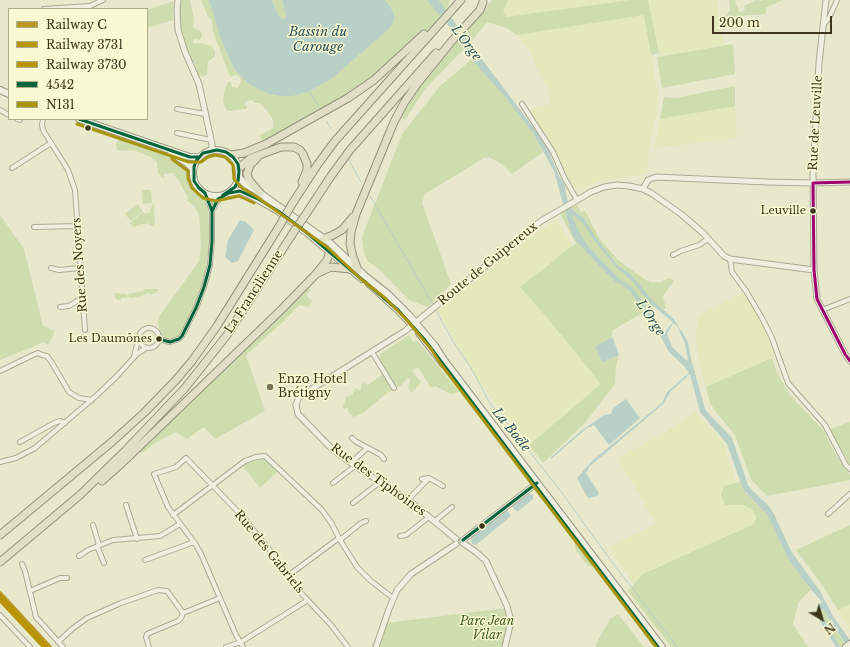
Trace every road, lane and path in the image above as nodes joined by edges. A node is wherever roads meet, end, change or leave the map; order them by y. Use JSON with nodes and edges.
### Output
{"nodes":[{"id":1,"x":103,"y":0,"type":"edge"},
{"id":2,"x":178,"y":0,"type":"edge"},
{"id":3,"x":461,"y":0,"type":"edge"},
{"id":4,"x":826,"y":0,"type":"edge"},
{"id":5,"x":837,"y":0,"type":"edge"},
{"id":6,"x":484,"y":1,"type":"edge"},
{"id":7,"x":59,"y":8,"type":"edge"},
{"id":8,"x":440,"y":23,"type":"junction"},
{"id":9,"x":824,"y":24,"type":"junction"},
{"id":10,"x":450,"y":40,"type":"junction"},
{"id":11,"x":522,"y":104,"type":"dead end"},
{"id":12,"x":177,"y":109,"type":"dead end"},
{"id":13,"x":205,"y":114,"type":"junction"},
{"id":14,"x":43,"y":120,"type":"edge"},
{"id":15,"x":83,"y":120,"type":"edge"},
{"id":16,"x":177,"y":133,"type":"dead end"},
{"id":17,"x":51,"y":143,"type":"junction"},
{"id":18,"x":213,"y":146,"type":"junction"},
{"id":19,"x":163,"y":148,"type":"junction"},
{"id":20,"x":231,"y":155,"type":"junction"},
{"id":21,"x":260,"y":155,"type":"junction"},
{"id":22,"x":199,"y":157,"type":"junction"},
{"id":23,"x":12,"y":168,"type":"dead end"},
{"id":24,"x":239,"y":168,"type":"junction"},
{"id":25,"x":193,"y":169,"type":"junction"},
{"id":26,"x":239,"y":177,"type":"junction"},
{"id":27,"x":850,"y":182,"type":"edge"},
{"id":28,"x":813,"y":183,"type":"junction"},
{"id":29,"x":644,"y":189,"type":"junction"},
{"id":30,"x":205,"y":193,"type":"junction"},
{"id":31,"x":260,"y":193,"type":"junction"},
{"id":32,"x":226,"y":194,"type":"junction"},
{"id":33,"x":297,"y":197,"type":"junction"},
{"id":34,"x":577,"y":200,"type":"junction"},
{"id":35,"x":212,"y":211,"type":"junction"},
{"id":36,"x":356,"y":214,"type":"junction"},
{"id":37,"x":78,"y":226,"type":"junction"},
{"id":38,"x":34,"y":227,"type":"dead end"},
{"id":39,"x":315,"y":239,"type":"junction"},
{"id":40,"x":323,"y":239,"type":"junction"},
{"id":41,"x":708,"y":239,"type":"junction"},
{"id":42,"x":330,"y":244,"type":"junction"},
{"id":43,"x":330,"y":252,"type":"junction"},
{"id":44,"x":673,"y":255,"type":"dead end"},
{"id":45,"x":730,"y":259,"type":"junction"},
{"id":46,"x":51,"y":268,"type":"dead end"},
{"id":47,"x":80,"y":268,"type":"junction"},
{"id":48,"x":350,"y":268,"type":"junction"},
{"id":49,"x":358,"y":270,"type":"junction"},
{"id":50,"x":814,"y":270,"type":"junction"},
{"id":51,"x":316,"y":274,"type":"junction"},
{"id":52,"x":82,"y":298,"type":"junction"},
{"id":53,"x":850,"y":299,"type":"edge"},
{"id":54,"x":60,"y":307,"type":"dead end"},
{"id":55,"x":822,"y":310,"type":"junction"},
{"id":56,"x":414,"y":324,"type":"junction"},
{"id":57,"x":85,"y":330,"type":"dead end"},
{"id":58,"x":159,"y":339,"type":"junction"},
{"id":59,"x":139,"y":340,"type":"junction"},
{"id":60,"x":146,"y":348,"type":"junction"},
{"id":61,"x":372,"y":352,"type":"junction"},
{"id":62,"x":134,"y":357,"type":"junction"},
{"id":63,"x":850,"y":361,"type":"edge"},
{"id":64,"x":0,"y":371,"type":"edge"},
{"id":65,"x":394,"y":388,"type":"dead end"},
{"id":66,"x":299,"y":397,"type":"joint"},
{"id":67,"x":92,"y":400,"type":"junction"},
{"id":68,"x":65,"y":423,"type":"junction"},
{"id":69,"x":352,"y":438,"type":"dead end"},
{"id":70,"x":20,"y":442,"type":"dead end"},
{"id":71,"x":367,"y":448,"type":"junction"},
{"id":72,"x":384,"y":459,"type":"dead end"},
{"id":73,"x":0,"y":462,"type":"edge"},
{"id":74,"x":353,"y":464,"type":"junction"},
{"id":75,"x":850,"y":468,"type":"edge"},
{"id":76,"x":429,"y":478,"type":"junction"},
{"id":77,"x":422,"y":479,"type":"dead end"},
{"id":78,"x":380,"y":482,"type":"junction"},
{"id":79,"x":333,"y":483,"type":"dead end"},
{"id":80,"x":536,"y":483,"type":"junction"},
{"id":81,"x":213,"y":486,"type":"junction"},
{"id":82,"x":443,"y":486,"type":"dead end"},
{"id":83,"x":850,"y":494,"type":"edge"},
{"id":84,"x":80,"y":495,"type":"junction"},
{"id":85,"x":408,"y":500,"type":"junction"},
{"id":86,"x":353,"y":503,"type":"dead end"},
{"id":87,"x":126,"y":505,"type":"dead end"},
{"id":88,"x":452,"y":507,"type":"dead end"},
{"id":89,"x":828,"y":514,"type":"dead end"},
{"id":90,"x":173,"y":515,"type":"junction"},
{"id":91,"x":429,"y":517,"type":"junction"},
{"id":92,"x":366,"y":521,"type":"dead end"},
{"id":93,"x":435,"y":521,"type":"junction"},
{"id":94,"x":180,"y":524,"type":"junction"},
{"id":95,"x":93,"y":525,"type":"dead end"},
{"id":96,"x":0,"y":535,"type":"edge"},
{"id":97,"x":400,"y":536,"type":"dead end"},
{"id":98,"x":137,"y":539,"type":"junction"},
{"id":99,"x":340,"y":539,"type":"junction"},
{"id":100,"x":194,"y":542,"type":"junction"},
{"id":101,"x":456,"y":542,"type":"junction"},
{"id":102,"x":463,"y":542,"type":"junction"},
{"id":103,"x":98,"y":545,"type":"junction"},
{"id":104,"x":79,"y":556,"type":"dead end"},
{"id":105,"x":145,"y":560,"type":"dead end"},
{"id":106,"x":0,"y":562,"type":"edge"},
{"id":107,"x":104,"y":563,"type":"dead end"},
{"id":108,"x":22,"y":564,"type":"dead end"},
{"id":109,"x":289,"y":575,"type":"junction"},
{"id":110,"x":67,"y":578,"type":"dead end"},
{"id":111,"x":30,"y":590,"type":"junction"},
{"id":112,"x":220,"y":598,"type":"junction"},
{"id":113,"x":393,"y":598,"type":"junction"},
{"id":114,"x":308,"y":600,"type":"junction"},
{"id":115,"x":183,"y":613,"type":"junction"},
{"id":116,"x":0,"y":615,"type":"edge"},
{"id":117,"x":58,"y":642,"type":"junction"},
{"id":118,"x":241,"y":642,"type":"junction"},
{"id":119,"x":850,"y":644,"type":"edge"},
{"id":120,"x":30,"y":647,"type":"edge"},
{"id":121,"x":63,"y":647,"type":"edge"},
{"id":122,"x":149,"y":647,"type":"edge"},
{"id":123,"x":226,"y":647,"type":"edge"},
{"id":124,"x":243,"y":647,"type":"edge"},
{"id":125,"x":348,"y":647,"type":"edge"},
{"id":126,"x":376,"y":647,"type":"edge"},
{"id":127,"x":505,"y":647,"type":"edge"},
{"id":128,"x":658,"y":647,"type":"edge"},
{"id":129,"x":662,"y":647,"type":"edge"},
{"id":130,"x":847,"y":647,"type":"edge"}],
"edges":[{"from":1,"to":7,"type":"street"},
{"from":2,"to":13,"type":"street"},
{"from":3,"to":8,"type":"highway","name":"La Francilienne"},
{"from":4,"to":9,"type":"street","name":"Rue de Leuville"},
{"from":5,"to":9,"type":"street"},
{"from":6,"to":10,"type":"highway","name":"La Francilienne"},
{"from":8,"to":20,"type":"highway"},
{"from":8,"to":33,"type":"highway","name":"La Francilienne"},
{"from":9,"to":28,"type":"street","name":"Rue de Leuville"},
{"from":10,"to":36,"type":"highway"},
{"from":10,"to":84,"type":"highway","name":"La Francilienne","bridge":true},
{"from":11,"to":34,"type":"street"},
{"from":12,"to":13,"type":"street"},
{"from":13,"to":18,"type":"street"},
{"from":14,"to":17,"type":"street","name":"Rue des Noyers"},
{"from":15,"to":19,"type":"main road"},
{"from":16,"to":18,"type":"street"},
{"from":17,"to":23,"type":"street"},
{"from":17,"to":37,"type":"street","name":"Rue des Noyers"},
{"from":18,"to":20,"type":"main road"},
{"from":18,"to":22,"type":"main road"},
{"from":19,"to":22,"type":"main road"},
{"from":19,"to":25,"type":"main road"},
{"from":20,"to":24,"type":"main road"},
{"from":21,"to":24,"type":"highway"},
{"from":21,"to":31,"type":"highway"},
{"from":21,"to":33,"type":"highway"},
{"from":22,"to":25,"type":"main road"},
{"from":24,"to":26,"type":"main road"},
{"from":25,"to":30,"type":"main road"},
{"from":26,"to":31,"type":"main road"},
{"from":26,"to":32,"type":"main road"},
{"from":27,"to":28,"type":"street"},
{"from":28,"to":29,"type":"street"},
{"from":28,"to":50,"type":"street","name":"Rue de Leuville"},
{"from":29,"to":34,"type":"street","name":"Route de Guipereux"},
{"from":29,"to":41,"type":"street"},
{"from":30,"to":32,"type":"main road"},
{"from":30,"to":35,"type":"street"},
{"from":31,"to":40,"type":"main road"},
{"from":32,"to":35,"type":"street"},
{"from":32,"to":39,"type":"main road"},
{"from":33,"to":96,"type":"highway","name":"La Francilienne","bridge":true},
{"from":34,"to":56,"type":"street","name":"Route de Guipereux"},
{"from":35,"to":58,"type":"street"},
{"from":36,"to":40,"type":"highway"},
{"from":36,"to":49,"type":"highway"},
{"from":37,"to":38,"type":"street"},
{"from":37,"to":47,"type":"street","name":"Rue des Noyers"},
{"from":39,"to":40,"type":"main road"},
{"from":39,"to":43,"type":"main road"},
{"from":40,"to":42,"type":"main road"},
{"from":41,"to":44,"type":"street"},
{"from":41,"to":45,"type":"street"},
{"from":42,"to":43,"type":"main road"},
{"from":42,"to":49,"type":"main road"},
{"from":43,"to":48,"type":"main road"},
{"from":43,"to":51,"type":"highway"},
{"from":45,"to":50,"type":"street"},
{"from":45,"to":75,"type":"street"},
{"from":46,"to":47,"type":"street"},
{"from":47,"to":52,"type":"street","name":"Rue des Noyers"},
{"from":48,"to":51,"type":"highway"},
{"from":48,"to":56,"type":"main road"},
{"from":49,"to":56,"type":"main road"},
{"from":50,"to":55,"type":"street","name":"Rue de Leuville"},
{"from":51,"to":84,"type":"highway"},
{"from":52,"to":54,"type":"street"},
{"from":52,"to":57,"type":"street","name":"Rue des Noyers"},
{"from":53,"to":55,"type":"street"},
{"from":55,"to":63,"type":"street","name":"Rue de Leuville"},
{"from":56,"to":61,"type":"street","name":"Route de Guipereux"},
{"from":56,"to":80,"type":"main road"},
{"from":58,"to":59,"type":"street"},
{"from":58,"to":60,"type":"street"},
{"from":59,"to":60,"type":"street"},
{"from":59,"to":62,"type":"street"},
{"from":60,"to":62,"type":"street"},
{"from":61,"to":65,"type":"street"},
{"from":61,"to":66,"type":"street","name":"Route de Guipereux"},
{"from":62,"to":67,"type":"street"},
{"from":64,"to":67,"type":"street"},
{"from":66,"to":74,"type":"street","name":"Rue des Tiphoines"},
{"from":67,"to":68,"type":"street"},
{"from":68,"to":70,"type":"street"},
{"from":68,"to":73,"type":"street"},
{"from":69,"to":71,"type":"street"},
{"from":71,"to":72,"type":"street"},
{"from":71,"to":74,"type":"street"},
{"from":74,"to":78,"type":"street","name":"Rue des Tiphoines"},
{"from":74,"to":79,"type":"street"},
{"from":76,"to":77,"type":"street"},
{"from":76,"to":82,"type":"street"},
{"from":76,"to":85,"type":"street"},
{"from":78,"to":85,"type":"street","name":"Rue des Tiphoines"},
{"from":78,"to":86,"type":"street"},
{"from":80,"to":102,"type":"street"},
{"from":80,"to":128,"type":"main road"},
{"from":80,"to":129,"type":"main road"},
{"from":81,"to":90,"type":"street"},
{"from":81,"to":90,"type":"street","name":"Rue des Gabriels"},
{"from":81,"to":99,"type":"street"},
{"from":81,"to":109,"type":"street","name":"Rue des Gabriels"},
{"from":83,"to":89,"type":"street"},
{"from":84,"to":106,"type":"highway","name":"La Francilienne"},
{"from":85,"to":91,"type":"street","name":"Rue des Tiphoines"},
{"from":87,"to":98,"type":"street"},
{"from":88,"to":93,"type":"street"},
{"from":90,"to":94,"type":"street"},
{"from":91,"to":93,"type":"street","name":"Rue des Tiphoines"},
{"from":91,"to":97,"type":"street"},
{"from":92,"to":99,"type":"street"},
{"from":93,"to":101,"type":"street","name":"Rue des Tiphoines"},
{"from":94,"to":98,"type":"street"},
{"from":94,"to":100,"type":"street"},
{"from":95,"to":103,"type":"street"},
{"from":98,"to":103,"type":"street"},
{"from":99,"to":109,"type":"street"},
{"from":99,"to":113,"type":"street"},
{"from":100,"to":105,"type":"street"},
{"from":100,"to":112,"type":"street"},
{"from":101,"to":102,"type":"street"},
{"from":101,"to":113,"type":"street"},
{"from":102,"to":127,"type":"street"},
{"from":103,"to":104,"type":"street"},
{"from":103,"to":107,"type":"street"},
{"from":108,"to":111,"type":"street"},
{"from":109,"to":114,"type":"street","name":"Rue des Gabriels"},
{"from":110,"to":111,"type":"street"},
{"from":111,"to":117,"type":"street"},
{"from":112,"to":115,"type":"street"},
{"from":112,"to":118,"type":"street"},
{"from":113,"to":126,"type":"street"},
{"from":114,"to":118,"type":"street"},
{"from":114,"to":125,"type":"street","name":"Rue des Gabriels"},
{"from":115,"to":117,"type":"street"},
{"from":115,"to":122,"type":"street"},
{"from":116,"to":120,"type":"street"},
{"from":117,"to":121,"type":"street"},
{"from":118,"to":123,"type":"street"},
{"from":118,"to":124,"type":"street"},
{"from":119,"to":130,"type":"main road"}]}
